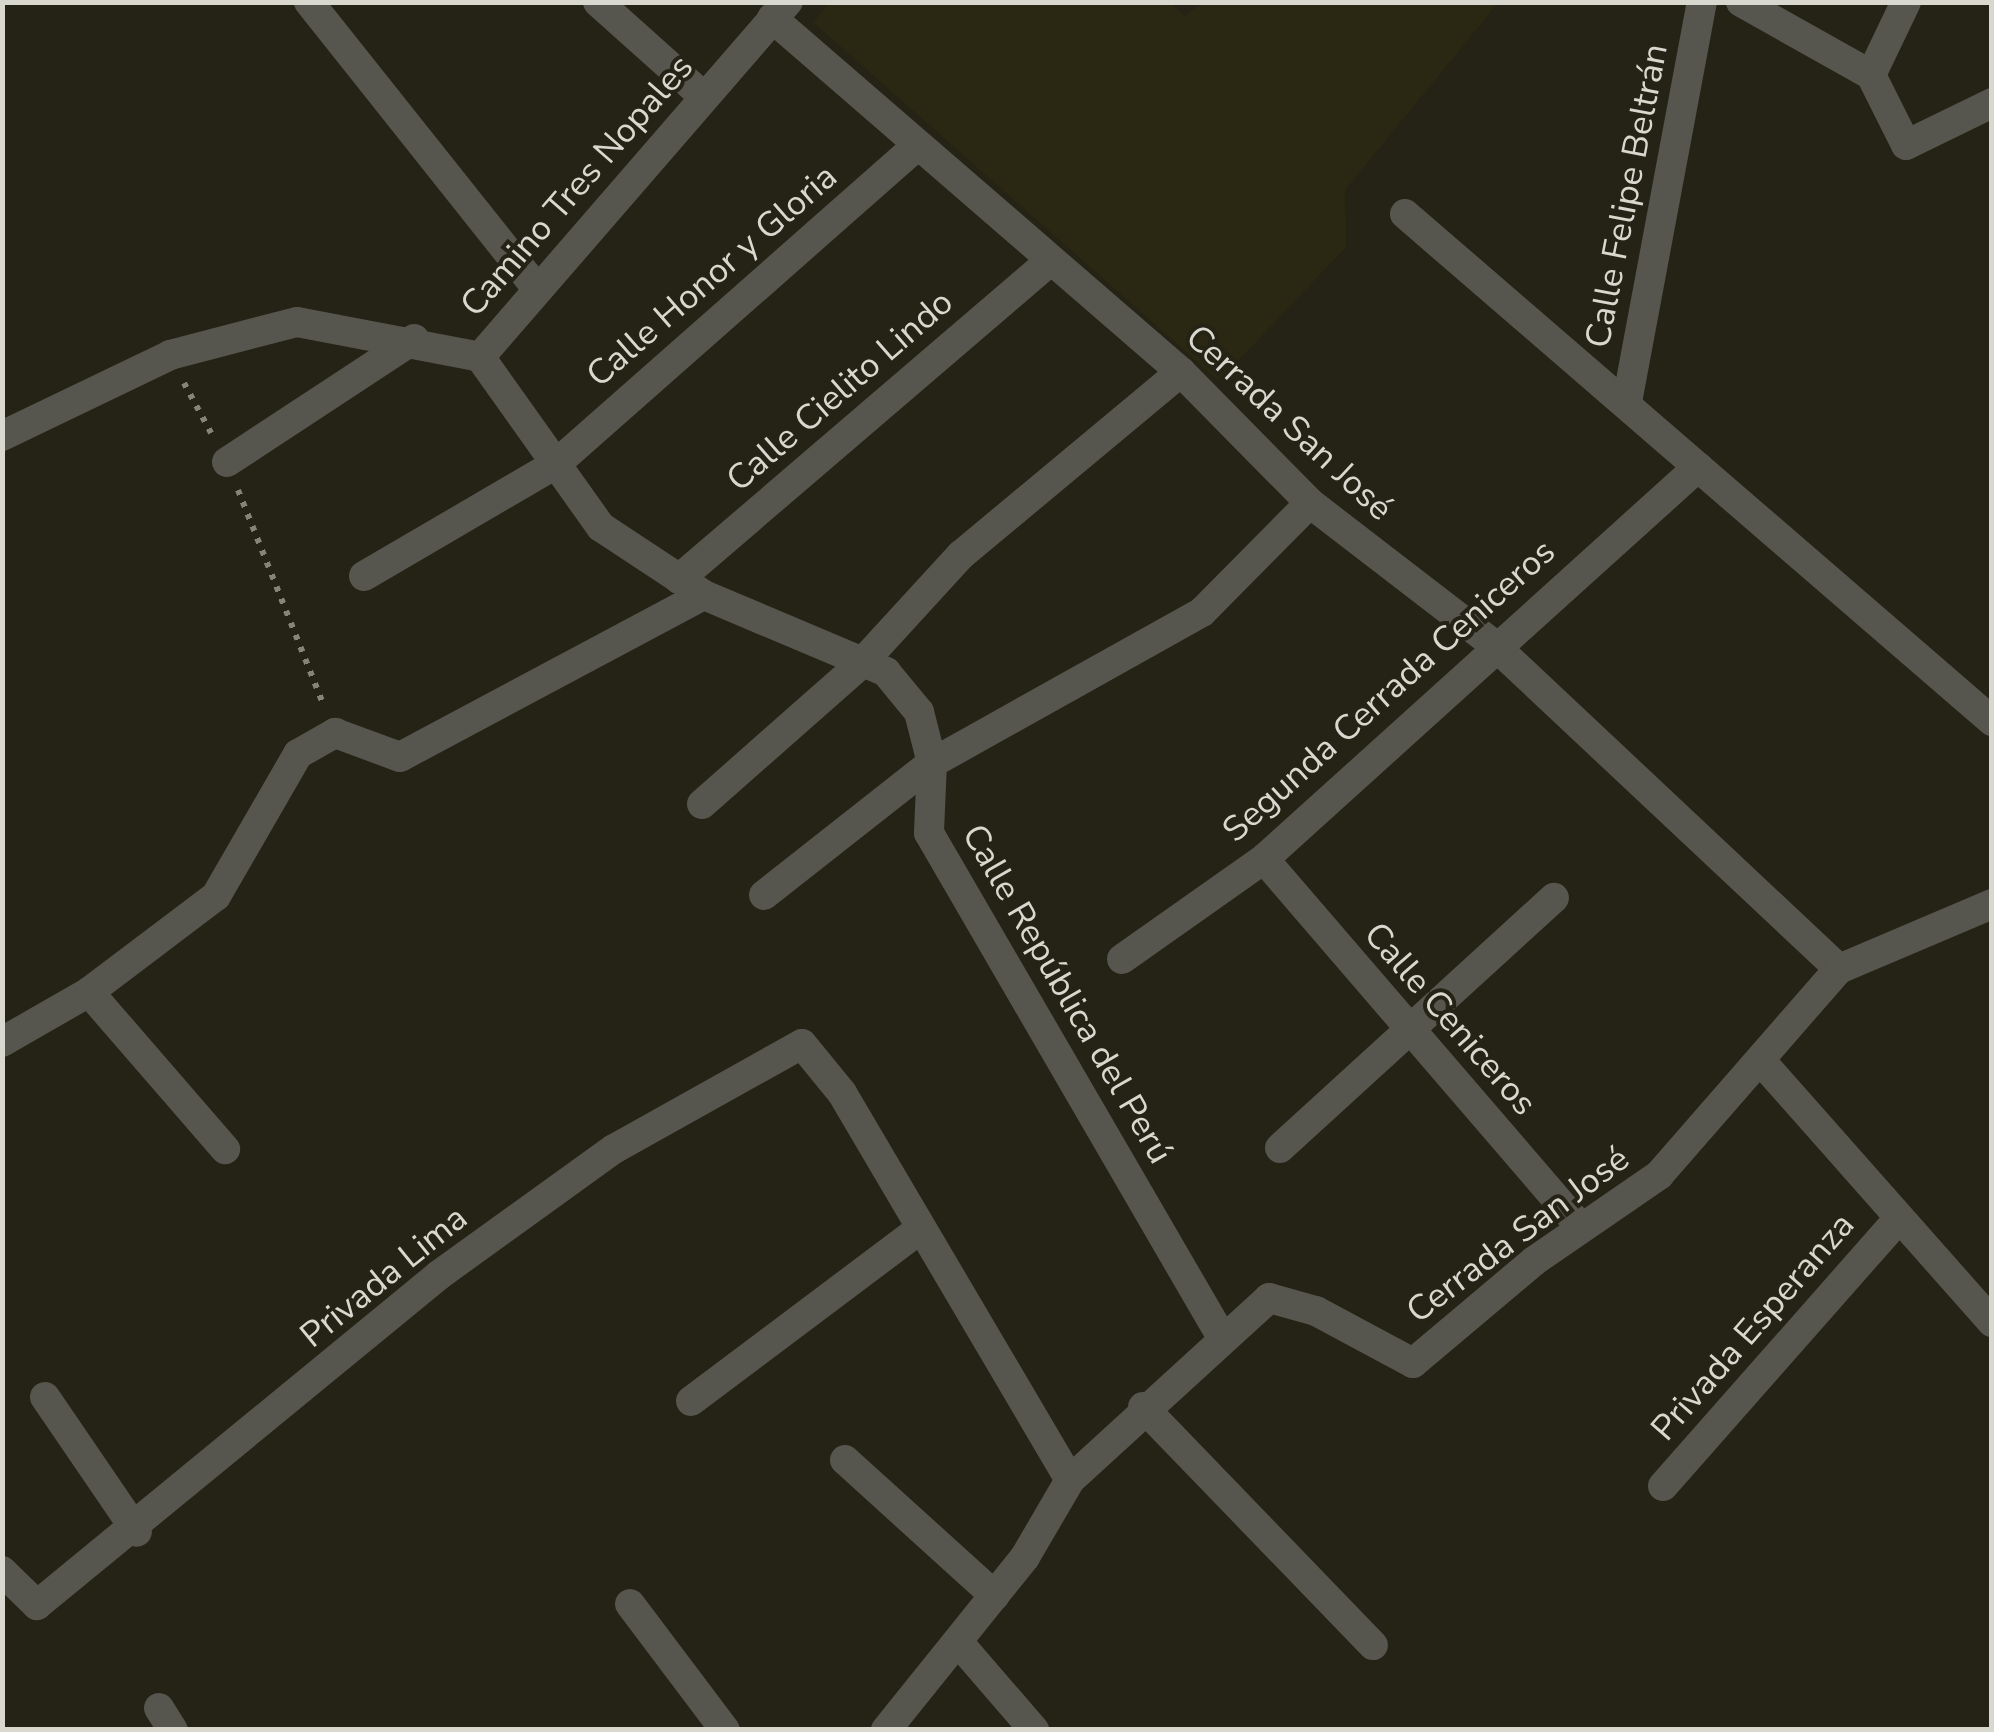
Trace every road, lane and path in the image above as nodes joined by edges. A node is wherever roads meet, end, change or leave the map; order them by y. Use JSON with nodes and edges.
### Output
{"nodes":[{"id":1,"x":308,"y":2,"type":"edge"},
{"id":2,"x":598,"y":2,"type":"edge"},
{"id":3,"x":1702,"y":2,"type":"edge"},
{"id":4,"x":1741,"y":2,"type":"edge"},
{"id":5,"x":1906,"y":2,"type":"edge"},
{"id":6,"x":780,"y":10,"type":"edge"},
{"id":7,"x":1871,"y":75,"type":"junction"},
{"id":8,"x":702,"y":95,"type":"junction"},
{"id":9,"x":1992,"y":103,"type":"edge"},
{"id":10,"x":918,"y":145,"type":"junction"},
{"id":11,"x":1406,"y":214,"type":"dead end"},
{"id":12,"x":1051,"y":260,"type":"junction"},
{"id":13,"x":537,"y":290,"type":"junction"},
{"id":14,"x":414,"y":339,"type":"junction"},
{"id":15,"x":170,"y":355,"type":"junction"},
{"id":16,"x":480,"y":357,"type":"junction"},
{"id":17,"x":1180,"y":372,"type":"junction"},
{"id":18,"x":1627,"y":402,"type":"junction"},
{"id":19,"x":2,"y":436,"type":"edge"},
{"id":20,"x":227,"y":462,"type":"junction"},
{"id":21,"x":556,"y":464,"type":"junction"},
{"id":22,"x":1698,"y":468,"type":"junction"},
{"id":23,"x":1310,"y":503,"type":"junction"},
{"id":24,"x":364,"y":576,"type":"dead end"},
{"id":25,"x":692,"y":587,"type":"junction"},
{"id":26,"x":1493,"y":644,"type":"junction"},
{"id":27,"x":861,"y":664,"type":"junction"},
{"id":28,"x":1992,"y":721,"type":"edge"},
{"id":29,"x":335,"y":733,"type":"junction"},
{"id":30,"x":932,"y":763,"type":"junction"},
{"id":31,"x":702,"y":804,"type":"dead end"},
{"id":32,"x":1264,"y":859,"type":"junction"},
{"id":33,"x":764,"y":894,"type":"dead end"},
{"id":34,"x":1554,"y":898,"type":"dead end"},
{"id":35,"x":1992,"y":904,"type":"edge"},
{"id":36,"x":1122,"y":959,"type":"dead end"},
{"id":37,"x":1839,"y":968,"type":"junction"},
{"id":38,"x":88,"y":992,"type":"junction"},
{"id":39,"x":1409,"y":1030,"type":"junction"},
{"id":40,"x":2,"y":1042,"type":"edge"},
{"id":41,"x":1761,"y":1061,"type":"junction"},
{"id":42,"x":225,"y":1148,"type":"dead end"},
{"id":43,"x":1280,"y":1148,"type":"dead end"},
{"id":44,"x":1900,"y":1218,"type":"junction"},
{"id":45,"x":1581,"y":1228,"type":"junction"},
{"id":46,"x":920,"y":1229,"type":"junction"},
{"id":47,"x":1992,"y":1322,"type":"edge"},
{"id":48,"x":1221,"y":1336,"type":"junction"},
{"id":49,"x":45,"y":1397,"type":"dead end"},
{"id":50,"x":691,"y":1401,"type":"dead end"},
{"id":51,"x":1142,"y":1408,"type":"junction"},
{"id":52,"x":845,"y":1460,"type":"dead end"},
{"id":53,"x":1070,"y":1480,"type":"junction"},
{"id":54,"x":1662,"y":1486,"type":"dead end"},
{"id":55,"x":137,"y":1532,"type":"junction"},
{"id":56,"x":2,"y":1571,"type":"edge"},
{"id":57,"x":995,"y":1596,"type":"junction"},
{"id":58,"x":630,"y":1604,"type":"dead end"},
{"id":59,"x":958,"y":1643,"type":"junction"},
{"id":60,"x":1372,"y":1645,"type":"dead end"},
{"id":61,"x":725,"y":1730,"type":"edge"},
{"id":62,"x":886,"y":1730,"type":"edge"},
{"id":63,"x":1034,"y":1730,"type":"edge"}],
"edges":[{"from":1,"to":13,"type":"street"},
{"from":2,"to":8,"type":"street"},
{"from":3,"to":18,"type":"street","name":"Calle Felipe Beltrán"},
{"from":4,"to":7,"type":"street"},
{"from":5,"to":7,"type":"street"},
{"from":6,"to":8,"type":"street","name":"Camino Tres Nopales"},
{"from":6,"to":10,"type":"street","name":"Cerrada San José"},
{"from":7,"to":9,"type":"street"},
{"from":8,"to":13,"type":"street","name":"Camino Tres Nopales"},
{"from":10,"to":12,"type":"street","name":"Cerrada San José"},
{"from":10,"to":21,"type":"street","name":"Calle Honor y Gloria"},
{"from":11,"to":18,"type":"street"},
{"from":12,"to":17,"type":"street","name":"Cerrada San José"},
{"from":12,"to":25,"type":"street","name":"Calle Cielito Lindo"},
{"from":13,"to":16,"type":"street","name":"Camino Tres Nopales"},
{"from":14,"to":15,"type":"street","name":"Camino Tres Nopales"},
{"from":14,"to":16,"type":"street","name":"Camino Tres Nopales"},
{"from":14,"to":20,"type":"street"},
{"from":15,"to":19,"type":"street","name":"Camino Tres Nopales"},
{"from":15,"to":20,"type":"path"},
{"from":16,"to":21,"type":"street","name":"Calle República del Perú"},
{"from":17,"to":23,"type":"street","name":"Cerrada San José"},
{"from":17,"to":27,"type":"street"},
{"from":18,"to":22,"type":"street"},
{"from":20,"to":29,"type":"path"},
{"from":21,"to":24,"type":"street","name":"Calle Honor y Gloria"},
{"from":21,"to":25,"type":"street","name":"Calle República del Perú"},
{"from":22,"to":26,"type":"street","name":"Segunda Cerrada Ceniceros"},
{"from":22,"to":28,"type":"street"},
{"from":23,"to":26,"type":"street","name":"Cerrada San José"},
{"from":23,"to":30,"type":"street"},
{"from":25,"to":27,"type":"street","name":"Calle República del Perú"},
{"from":25,"to":29,"type":"street","name":"Calle Cielito Lindo"},
{"from":26,"to":32,"type":"street","name":"Segunda Cerrada Ceniceros"},
{"from":26,"to":37,"type":"street","name":"Cerrada San José"},
{"from":27,"to":30,"type":"street","name":"Calle República del Perú"},
{"from":27,"to":31,"type":"street"},
{"from":29,"to":38,"type":"street"},
{"from":30,"to":33,"type":"street"},
{"from":30,"to":48,"type":"street","name":"Calle República del Perú"},
{"from":32,"to":36,"type":"street","name":"Segunda Cerrada Ceniceros"},
{"from":32,"to":39,"type":"street","name":"Calle Ceniceros"},
{"from":34,"to":39,"type":"street"},
{"from":35,"to":37,"type":"street","name":"Cerrada San José"},
{"from":37,"to":41,"type":"street","name":"Cerrada San José"},
{"from":38,"to":40,"type":"street"},
{"from":38,"to":42,"type":"street"},
{"from":39,"to":43,"type":"street"},
{"from":39,"to":45,"type":"street","name":"Calle Ceniceros"},
{"from":41,"to":44,"type":"street"},
{"from":41,"to":45,"type":"street","name":"Cerrada San José"},
{"from":44,"to":47,"type":"street"},
{"from":44,"to":54,"type":"street","name":"Privada Esperanza"},
{"from":45,"to":48,"type":"street","name":"Cerrada San José"},
{"from":46,"to":50,"type":"street"},
{"from":46,"to":53,"type":"street"},
{"from":46,"to":55,"type":"street","name":"Privada Lima"},
{"from":48,"to":51,"type":"street","name":"Cerrada San José"},
{"from":49,"to":55,"type":"street"},
{"from":51,"to":53,"type":"street","name":"Cerrada San José"},
{"from":51,"to":60,"type":"street"},
{"from":52,"to":57,"type":"street"},
{"from":53,"to":57,"type":"street","name":"Cerrada San José"},
{"from":55,"to":56,"type":"street","name":"Privada Lima"},
{"from":57,"to":59,"type":"street","name":"Cerrada San José"},
{"from":58,"to":61,"type":"street"},
{"from":59,"to":62,"type":"street","name":"Cerrada San José"},
{"from":59,"to":63,"type":"street"}]}
